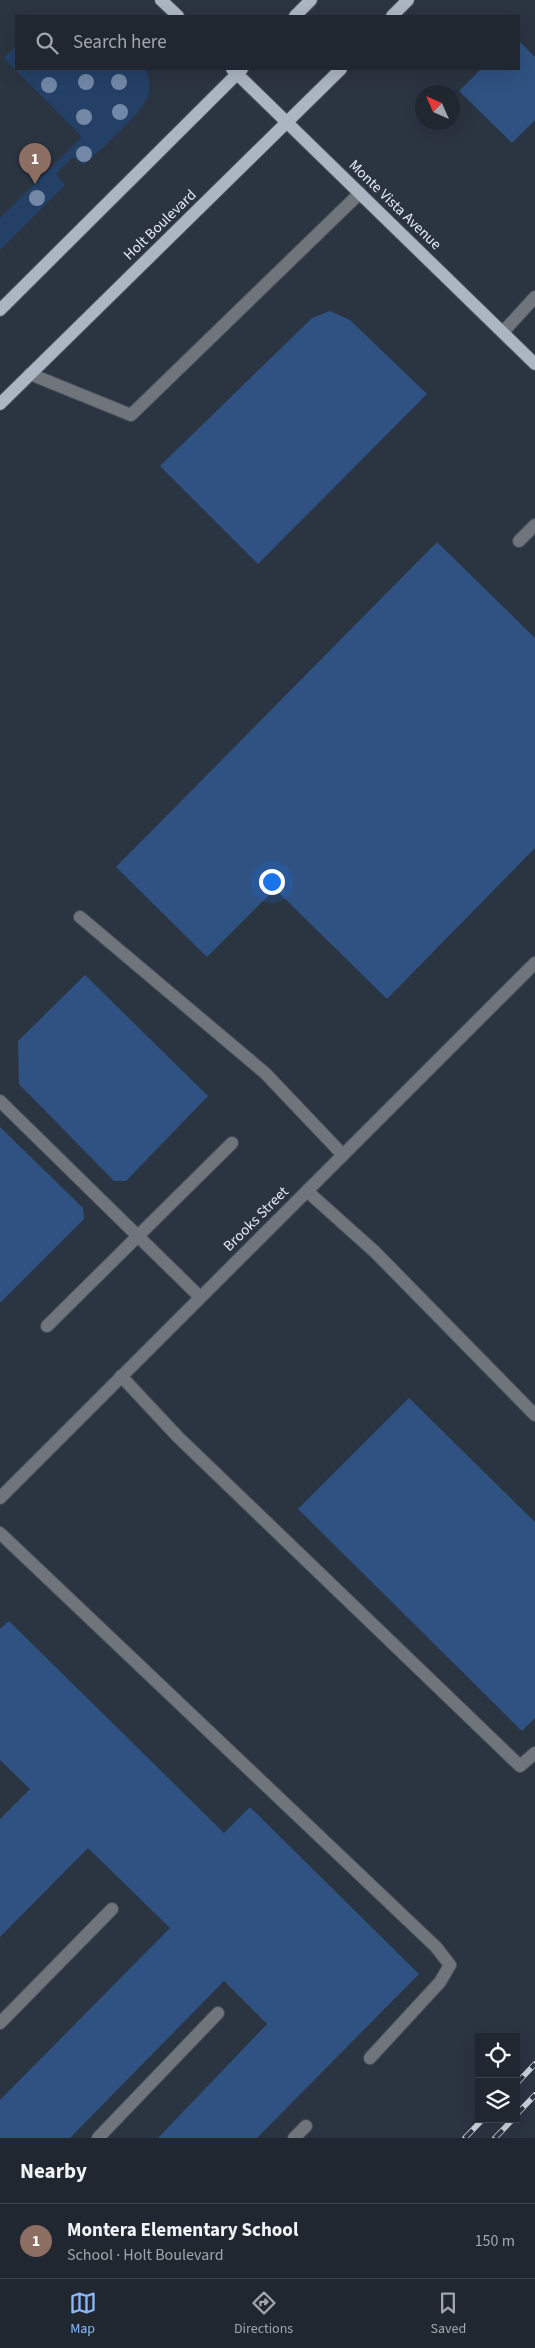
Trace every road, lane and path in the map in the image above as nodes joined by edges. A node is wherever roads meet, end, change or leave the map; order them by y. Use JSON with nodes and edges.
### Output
{"nodes":[{"id":1,"x":162,"y":0,"type":"edge"},
{"id":2,"x":311,"y":0,"type":"edge"},
{"id":3,"x":408,"y":0,"type":"edge"},
{"id":4,"x":177,"y":15,"type":"edge"},
{"id":5,"x":296,"y":15,"type":"edge"},
{"id":6,"x":393,"y":15,"type":"edge"},
{"id":7,"x":237,"y":70,"type":"edge"},
{"id":8,"x":340,"y":70,"type":"edge"},
{"id":9,"x":288,"y":123,"type":"junction"},
{"id":10,"x":360,"y":193,"type":"junction"},
{"id":11,"x":535,"y":297,"type":"edge"},
{"id":12,"x":0,"y":310,"type":"edge"},
{"id":13,"x":503,"y":332,"type":"junction"},
{"id":14,"x":535,"y":364,"type":"edge"},
{"id":15,"x":30,"y":374,"type":"junction"},
{"id":16,"x":0,"y":404,"type":"edge"},
{"id":17,"x":535,"y":525,"type":"edge"},
{"id":18,"x":519,"y":541,"type":"dead end"},
{"id":19,"x":80,"y":917,"type":"dead end"},
{"id":20,"x":535,"y":963,"type":"edge"},
{"id":21,"x":0,"y":1101,"type":"edge"},
{"id":22,"x":232,"y":1144,"type":"dead end"},
{"id":23,"x":343,"y":1155,"type":"junction"},
{"id":24,"x":307,"y":1191,"type":"junction"},
{"id":25,"x":138,"y":1236,"type":"junction"},
{"id":26,"x":200,"y":1297,"type":"junction"},
{"id":27,"x":47,"y":1326,"type":"dead end"},
{"id":28,"x":121,"y":1376,"type":"junction"},
{"id":29,"x":535,"y":1415,"type":"edge"},
{"id":30,"x":0,"y":1498,"type":"edge"},
{"id":31,"x":0,"y":1533,"type":"edge"},
{"id":32,"x":535,"y":1753,"type":"edge"},
{"id":33,"x":112,"y":1910,"type":"dead end"},
{"id":34,"x":218,"y":2013,"type":"dead end"},
{"id":35,"x":0,"y":2022,"type":"edge"},
{"id":36,"x":370,"y":2058,"type":"dead end"},
{"id":37,"x":306,"y":2126,"type":"dead end"},
{"id":38,"x":98,"y":2138,"type":"edge"},
{"id":39,"x":294,"y":2138,"type":"edge"}],
"edges":[{"from":1,"to":4,"type":"main road"},
{"from":2,"to":5,"type":"main road"},
{"from":3,"to":6,"type":"main road"},
{"from":7,"to":9,"type":"main road","name":"Monte Vista Avenue"},
{"from":7,"to":12,"type":"main road"},
{"from":8,"to":9,"type":"main road","name":"Holt Boulevard"},
{"from":9,"to":10,"type":"main road","name":"Monte Vista Avenue"},
{"from":9,"to":15,"type":"main road","name":"Holt Boulevard"},
{"from":10,"to":13,"type":"main road","name":"Monte Vista Avenue"},
{"from":10,"to":15,"type":"street"},
{"from":11,"to":13,"type":"street"},
{"from":13,"to":14,"type":"main road","name":"Monte Vista Avenue"},
{"from":15,"to":16,"type":"main road","name":"Holt Boulevard"},
{"from":17,"to":18,"type":"street"},
{"from":19,"to":23,"type":"street"},
{"from":20,"to":23,"type":"street","name":"Brooks Street"},
{"from":21,"to":25,"type":"street"},
{"from":22,"to":25,"type":"street"},
{"from":23,"to":24,"type":"street","name":"Brooks Street"},
{"from":24,"to":26,"type":"street","name":"Brooks Street"},
{"from":24,"to":29,"type":"street"},
{"from":25,"to":26,"type":"street"},
{"from":25,"to":27,"type":"street"},
{"from":26,"to":28,"type":"street","name":"Brooks Street"},
{"from":28,"to":30,"type":"street","name":"Brooks Street"},
{"from":28,"to":32,"type":"street"},
{"from":31,"to":36,"type":"street"},
{"from":33,"to":35,"type":"street"},
{"from":34,"to":38,"type":"street"},
{"from":37,"to":39,"type":"street"}]}
